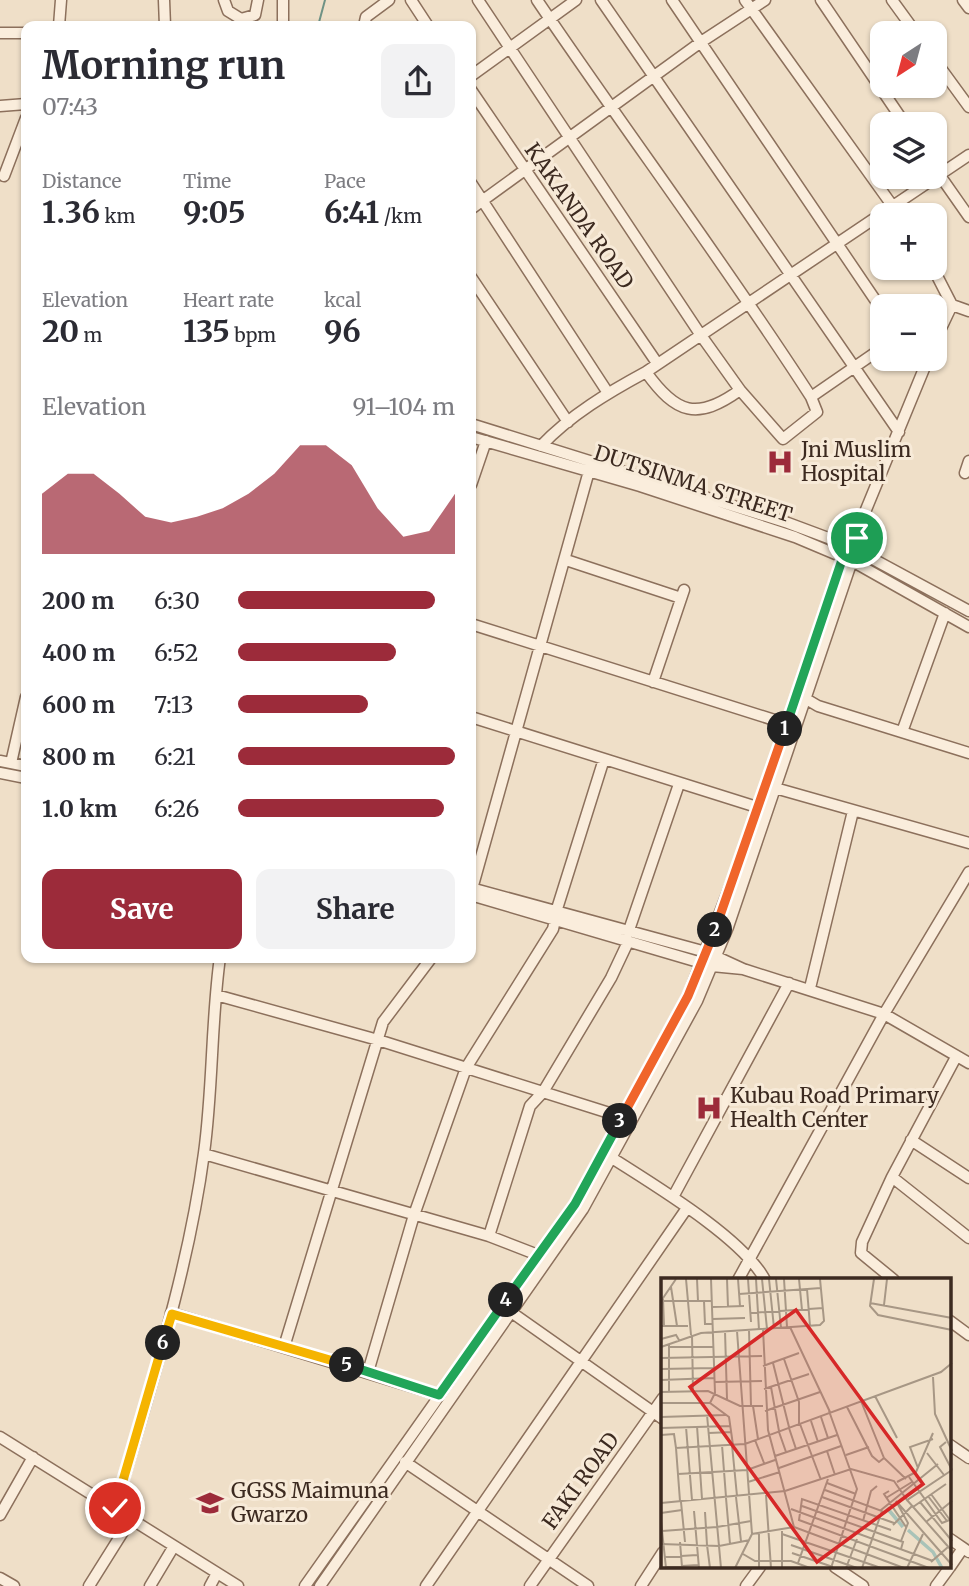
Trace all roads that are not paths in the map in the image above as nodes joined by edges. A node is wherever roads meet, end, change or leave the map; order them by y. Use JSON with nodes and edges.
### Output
{"nodes":[{"id":1,"x":61,"y":0,"type":"edge"},
{"id":2,"x":164,"y":0,"type":"edge"},
{"id":3,"x":224,"y":0,"type":"edge"},
{"id":4,"x":258,"y":0,"type":"edge"},
{"id":5,"x":284,"y":0,"type":"edge"},
{"id":6,"x":389,"y":0,"type":"edge"},
{"id":7,"x":411,"y":0,"type":"edge"},
{"id":8,"x":478,"y":0,"type":"edge"},
{"id":9,"x":537,"y":0,"type":"edge"},
{"id":10,"x":576,"y":0,"type":"edge"},
{"id":11,"x":601,"y":0,"type":"edge"},
{"id":12,"x":672,"y":0,"type":"edge"},
{"id":13,"x":765,"y":0,"type":"edge"},
{"id":14,"x":821,"y":0,"type":"edge"},
{"id":15,"x":892,"y":0,"type":"edge"},
{"id":16,"x":963,"y":0,"type":"edge"},
{"id":17,"x":748,"y":4,"type":"edge"},
{"id":18,"x":969,"y":8,"type":"edge"},
{"id":19,"x":549,"y":18,"type":"junction"},
{"id":20,"x":59,"y":21,"type":"edge"},
{"id":21,"x":165,"y":21,"type":"edge"},
{"id":22,"x":283,"y":21,"type":"edge"},
{"id":23,"x":365,"y":21,"type":"edge"},
{"id":24,"x":425,"y":21,"type":"edge"},
{"id":25,"x":907,"y":21,"type":"edge"},
{"id":26,"x":0,"y":33,"type":"edge"},
{"id":27,"x":21,"y":33,"type":"edge"},
{"id":28,"x":701,"y":42,"type":"junction"},
{"id":29,"x":510,"y":45,"type":"junction"},
{"id":30,"x":476,"y":72,"type":"edge"},
{"id":31,"x":652,"y":77,"type":"junction"},
{"id":32,"x":947,"y":77,"type":"edge"},
{"id":33,"x":476,"y":98,"type":"edge"},
{"id":34,"x":21,"y":104,"type":"edge"},
{"id":35,"x":0,"y":106,"type":"edge"},
{"id":36,"x":969,"y":107,"type":"edge"},
{"id":37,"x":609,"y":108,"type":"junction"},
{"id":38,"x":897,"y":112,"type":"edge"},
{"id":39,"x":21,"y":131,"type":"edge"},
{"id":40,"x":568,"y":137,"type":"junction"},
{"id":41,"x":969,"y":155,"type":"edge"},
{"id":42,"x":947,"y":166,"type":"edge"},
{"id":43,"x":523,"y":170,"type":"junction"},
{"id":44,"x":4,"y":176,"type":"dead end"},
{"id":45,"x":947,"y":185,"type":"edge"},
{"id":46,"x":919,"y":189,"type":"edge"},
{"id":47,"x":476,"y":191,"type":"edge"},
{"id":48,"x":482,"y":200,"type":"junction"},
{"id":49,"x":890,"y":203,"type":"edge"},
{"id":50,"x":904,"y":203,"type":"edge"},
{"id":51,"x":476,"y":205,"type":"edge"},
{"id":52,"x":969,"y":217,"type":"edge"},
{"id":53,"x":870,"y":225,"type":"edge"},
{"id":54,"x":837,"y":242,"type":"junction"},
{"id":55,"x":789,"y":274,"type":"junction"},
{"id":56,"x":939,"y":280,"type":"edge"},
{"id":57,"x":476,"y":284,"type":"edge"},
{"id":58,"x":871,"y":294,"type":"edge"},
{"id":59,"x":748,"y":300,"type":"junction"},
{"id":60,"x":952,"y":304,"type":"junction"},
{"id":61,"x":969,"y":311,"type":"edge"},
{"id":62,"x":947,"y":315,"type":"edge"},
{"id":63,"x":700,"y":334,"type":"junction"},
{"id":64,"x":870,"y":357,"type":"edge"},
{"id":65,"x":657,"y":363,"type":"junction"},
{"id":66,"x":855,"y":368,"type":"junction"},
{"id":67,"x":923,"y":371,"type":"edge"},
{"id":68,"x":646,"y":372,"type":"junction"},
{"id":69,"x":740,"y":390,"type":"junction"},
{"id":70,"x":608,"y":393,"type":"junction"},
{"id":71,"x":811,"y":397,"type":"junction"},
{"id":72,"x":568,"y":422,"type":"junction"},
{"id":73,"x":476,"y":426,"type":"edge"},
{"id":74,"x":899,"y":432,"type":"junction"},
{"id":75,"x":476,"y":438,"type":"edge"},
{"id":76,"x":485,"y":441,"type":"junction"},
{"id":77,"x":541,"y":446,"type":"junction"},
{"id":78,"x":969,"y":461,"type":"edge"},
{"id":79,"x":476,"y":469,"type":"edge"},
{"id":80,"x":589,"y":471,"type":"junction"},
{"id":81,"x":965,"y":473,"type":"dead end"},
{"id":82,"x":852,"y":547,"type":"junction"},
{"id":83,"x":847,"y":559,"type":"junction"},
{"id":84,"x":566,"y":561,"type":"junction"},
{"id":85,"x":969,"y":611,"type":"edge"},
{"id":86,"x":945,"y":613,"type":"junction"},
{"id":87,"x":476,"y":626,"type":"edge"},
{"id":88,"x":969,"y":627,"type":"edge"},
{"id":89,"x":542,"y":646,"type":"junction"},
{"id":90,"x":653,"y":682,"type":"junction"},
{"id":91,"x":801,"y":696,"type":"junction"},
{"id":92,"x":476,"y":718,"type":"edge"},
{"id":93,"x":21,"y":719,"type":"edge"},
{"id":94,"x":787,"y":724,"type":"junction"},
{"id":95,"x":518,"y":731,"type":"junction"},
{"id":96,"x":902,"y":732,"type":"junction"},
{"id":97,"x":969,"y":753,"type":"edge"},
{"id":98,"x":604,"y":759,"type":"junction"},
{"id":99,"x":0,"y":761,"type":"edge"},
{"id":100,"x":11,"y":763,"type":"junction"},
{"id":101,"x":21,"y":765,"type":"edge"},
{"id":102,"x":0,"y":773,"type":"edge"},
{"id":103,"x":21,"y":777,"type":"edge"},
{"id":104,"x":679,"y":784,"type":"junction"},
{"id":105,"x":775,"y":788,"type":"junction"},
{"id":106,"x":760,"y":808,"type":"junction"},
{"id":107,"x":853,"y":811,"type":"junction"},
{"id":108,"x":969,"y":843,"type":"edge"},
{"id":109,"x":969,"y":872,"type":"edge"},
{"id":110,"x":476,"y":881,"type":"edge"},
{"id":111,"x":476,"y":893,"type":"edge"},
{"id":112,"x":555,"y":916,"type":"junction"},
{"id":113,"x":628,"y":938,"type":"junction"},
{"id":114,"x":709,"y":959,"type":"junction"},
{"id":115,"x":219,"y":963,"type":"edge"},
{"id":116,"x":427,"y":963,"type":"edge"},
{"id":117,"x":789,"y":983,"type":"junction"},
{"id":118,"x":810,"y":988,"type":"junction"},
{"id":119,"x":216,"y":995,"type":"junction"},
{"id":120,"x":884,"y":1013,"type":"junction"},
{"id":121,"x":378,"y":1040,"type":"junction"},
{"id":122,"x":969,"y":1050,"type":"edge"},
{"id":123,"x":963,"y":1060,"type":"edge"},
{"id":124,"x":466,"y":1068,"type":"junction"},
{"id":125,"x":543,"y":1092,"type":"junction"},
{"id":126,"x":622,"y":1117,"type":"junction"},
{"id":127,"x":911,"y":1140,"type":"junction"},
{"id":128,"x":204,"y":1154,"type":"junction"},
{"id":129,"x":612,"y":1158,"type":"junction"},
{"id":130,"x":892,"y":1177,"type":"junction"},
{"id":131,"x":969,"y":1178,"type":"edge"},
{"id":132,"x":330,"y":1191,"type":"junction"},
{"id":133,"x":673,"y":1197,"type":"junction"},
{"id":134,"x":687,"y":1208,"type":"junction"},
{"id":135,"x":414,"y":1215,"type":"junction"},
{"id":136,"x":489,"y":1236,"type":"junction"},
{"id":137,"x":969,"y":1238,"type":"edge"},
{"id":138,"x":538,"y":1255,"type":"junction"},
{"id":139,"x":752,"y":1258,"type":"junction"},
{"id":140,"x":878,"y":1268,"type":"junction"},
{"id":141,"x":739,"y":1278,"type":"edge"},
{"id":142,"x":764,"y":1278,"type":"edge"},
{"id":143,"x":878,"y":1278,"type":"edge"},
{"id":144,"x":891,"y":1278,"type":"edge"},
{"id":145,"x":511,"y":1312,"type":"junction"},
{"id":146,"x":172,"y":1314,"type":"junction"},
{"id":147,"x":951,"y":1322,"type":"edge"},
{"id":148,"x":969,"y":1335,"type":"edge"},
{"id":149,"x":284,"y":1347,"type":"junction"},
{"id":150,"x":479,"y":1347,"type":"junction"},
{"id":151,"x":582,"y":1363,"type":"junction"},
{"id":152,"x":368,"y":1372,"type":"junction"},
{"id":153,"x":439,"y":1395,"type":"junction"},
{"id":154,"x":658,"y":1415,"type":"edge"},
{"id":155,"x":0,"y":1437,"type":"edge"},
{"id":156,"x":951,"y":1446,"type":"edge"},
{"id":157,"x":33,"y":1457,"type":"junction"},
{"id":158,"x":969,"y":1458,"type":"edge"},
{"id":159,"x":405,"y":1462,"type":"junction"},
{"id":160,"x":115,"y":1508,"type":"junction"},
{"id":161,"x":478,"y":1509,"type":"junction"},
{"id":162,"x":0,"y":1515,"type":"edge"},
{"id":163,"x":131,"y":1519,"type":"junction"},
{"id":164,"x":951,"y":1540,"type":"edge"},
{"id":165,"x":174,"y":1546,"type":"junction"},
{"id":166,"x":966,"y":1550,"type":"edge"},
{"id":167,"x":661,"y":1555,"type":"edge"},
{"id":168,"x":548,"y":1558,"type":"junction"},
{"id":169,"x":951,"y":1566,"type":"edge"},
{"id":170,"x":759,"y":1568,"type":"edge"},
{"id":171,"x":836,"y":1568,"type":"edge"},
{"id":172,"x":949,"y":1568,"type":"edge"},
{"id":173,"x":217,"y":1573,"type":"junction"},
{"id":174,"x":0,"y":1578,"type":"edge"},
{"id":175,"x":14,"y":1586,"type":"edge"},
{"id":176,"x":89,"y":1586,"type":"edge"},
{"id":177,"x":150,"y":1586,"type":"edge"},
{"id":178,"x":210,"y":1586,"type":"edge"},
{"id":179,"x":238,"y":1586,"type":"edge"},
{"id":180,"x":305,"y":1586,"type":"edge"},
{"id":181,"x":320,"y":1586,"type":"edge"},
{"id":182,"x":426,"y":1586,"type":"edge"},
{"id":183,"x":530,"y":1586,"type":"edge"},
{"id":184,"x":588,"y":1586,"type":"edge"},
{"id":185,"x":641,"y":1586,"type":"edge"},
{"id":186,"x":747,"y":1586,"type":"edge"},
{"id":187,"x":863,"y":1586,"type":"edge"},
{"id":188,"x":936,"y":1586,"type":"edge"}],
"edges":[{"from":1,"to":20,"type":"street"},
{"from":2,"to":21,"type":"street"},
{"from":3,"to":4,"type":"street"},
{"from":5,"to":22,"type":"street"},
{"from":6,"to":23,"type":"street"},
{"from":7,"to":24,"type":"street"},
{"from":8,"to":29,"type":"street"},
{"from":9,"to":19,"type":"street"},
{"from":10,"to":19,"type":"street"},
{"from":11,"to":31,"type":"street"},
{"from":12,"to":28,"type":"street"},
{"from":13,"to":17,"type":"street"},
{"from":14,"to":38,"type":"street"},
{"from":15,"to":25,"type":"street"},
{"from":16,"to":18,"type":"street"},
{"from":17,"to":28,"type":"street"},
{"from":17,"to":49,"type":"street"},
{"from":19,"to":29,"type":"street"},
{"from":19,"to":37,"type":"street"},
{"from":26,"to":27,"type":"street"},
{"from":28,"to":31,"type":"street"},
{"from":28,"to":54,"type":"street"},
{"from":29,"to":30,"type":"street"},
{"from":29,"to":40,"type":"street"},
{"from":31,"to":37,"type":"street"},
{"from":31,"to":55,"type":"street"},
{"from":32,"to":36,"type":"street"},
{"from":33,"to":43,"type":"street","name":"KAKANDA ROAD"},
{"from":34,"to":35,"type":"street"},
{"from":37,"to":40,"type":"street"},
{"from":37,"to":59,"type":"street"},
{"from":39,"to":44,"type":"street"},
{"from":40,"to":43,"type":"street"},
{"from":40,"to":63,"type":"street"},
{"from":41,"to":42,"type":"street"},
{"from":43,"to":48,"type":"street"},
{"from":43,"to":65,"type":"street","name":"KAKANDA ROAD"},
{"from":45,"to":52,"type":"street"},
{"from":46,"to":50,"type":"street"},
{"from":47,"to":48,"type":"street"},
{"from":48,"to":51,"type":"street"},
{"from":48,"to":70,"type":"street"},
{"from":53,"to":54,"type":"street"},
{"from":54,"to":55,"type":"street"},
{"from":54,"to":58,"type":"street"},
{"from":55,"to":59,"type":"street"},
{"from":55,"to":66,"type":"street"},
{"from":56,"to":60,"type":"street"},
{"from":57,"to":72,"type":"street"},
{"from":59,"to":63,"type":"street"},
{"from":59,"to":71,"type":"street"},
{"from":60,"to":61,"type":"street"},
{"from":60,"to":62,"type":"street"},
{"from":63,"to":65,"type":"street"},
{"from":63,"to":69,"type":"street"},
{"from":64,"to":66,"type":"street"},
{"from":65,"to":68,"type":"street"},
{"from":66,"to":71,"type":"street"},
{"from":66,"to":74,"type":"street"},
{"from":67,"to":74,"type":"street"},
{"from":68,"to":69,"type":"street"},
{"from":68,"to":70,"type":"street"},
{"from":69,"to":71,"type":"street"},
{"from":70,"to":72,"type":"street"},
{"from":72,"to":77,"type":"street"},
{"from":73,"to":77,"type":"street","name":"DUTSINMA STREET"},
{"from":74,"to":82,"type":"street"},
{"from":75,"to":76,"type":"street","name":"DUTSINMA STREET"},
{"from":76,"to":79,"type":"street"},
{"from":76,"to":80,"type":"street","name":"DUTSINMA STREET"},
{"from":77,"to":82,"type":"street","name":"DUTSINMA STREET"},
{"from":78,"to":81,"type":"street"},
{"from":80,"to":83,"type":"street","name":"DUTSINMA STREET"},
{"from":80,"to":84,"type":"street"},
{"from":82,"to":83,"type":"street"},
{"from":82,"to":85,"type":"street","name":"DUTSINMA STREET"},
{"from":83,"to":86,"type":"street","name":"DUTSINMA STREET"},
{"from":83,"to":91,"type":"street"},
{"from":84,"to":89,"type":"street"},
{"from":84,"to":90,"type":"street"},
{"from":86,"to":88,"type":"street","name":"DUTSINMA STREET"},
{"from":86,"to":96,"type":"street"},
{"from":87,"to":89,"type":"street"},
{"from":89,"to":90,"type":"street"},
{"from":89,"to":95,"type":"street"},
{"from":90,"to":94,"type":"street"},
{"from":91,"to":94,"type":"street"},
{"from":91,"to":96,"type":"street"},
{"from":91,"to":105,"type":"street"},
{"from":92,"to":95,"type":"street"},
{"from":93,"to":100,"type":"street"},
{"from":94,"to":106,"type":"street"},
{"from":95,"to":98,"type":"street"},
{"from":95,"to":110,"type":"street"},
{"from":96,"to":97,"type":"street"},
{"from":98,"to":104,"type":"street"},
{"from":98,"to":112,"type":"street"},
{"from":99,"to":100,"type":"street"},
{"from":100,"to":101,"type":"street"},
{"from":102,"to":103,"type":"street"},
{"from":104,"to":106,"type":"street"},
{"from":104,"to":113,"type":"street"},
{"from":105,"to":107,"type":"street"},
{"from":105,"to":114,"type":"street"},
{"from":106,"to":114,"type":"street"},
{"from":107,"to":108,"type":"street"},
{"from":107,"to":118,"type":"street"},
{"from":109,"to":120,"type":"street"},
{"from":111,"to":112,"type":"street"},
{"from":112,"to":113,"type":"street"},
{"from":112,"to":124,"type":"street"},
{"from":113,"to":114,"type":"street"},
{"from":113,"to":125,"type":"street"},
{"from":114,"to":117,"type":"street"},
{"from":114,"to":126,"type":"street"},
{"from":114,"to":129,"type":"street"},
{"from":115,"to":119,"type":"street"},
{"from":116,"to":121,"type":"street"},
{"from":117,"to":118,"type":"street"},
{"from":117,"to":133,"type":"street"},
{"from":118,"to":120,"type":"street"},
{"from":119,"to":121,"type":"street"},
{"from":119,"to":128,"type":"street"},
{"from":120,"to":123,"type":"street"},
{"from":120,"to":139,"type":"street"},
{"from":121,"to":124,"type":"street"},
{"from":121,"to":132,"type":"street"},
{"from":122,"to":123,"type":"street"},
{"from":123,"to":127,"type":"street"},
{"from":124,"to":125,"type":"street"},
{"from":124,"to":135,"type":"street"},
{"from":125,"to":126,"type":"street"},
{"from":125,"to":136,"type":"street"},
{"from":126,"to":138,"type":"street"},
{"from":127,"to":130,"type":"street"},
{"from":127,"to":131,"type":"street"},
{"from":128,"to":132,"type":"street"},
{"from":128,"to":146,"type":"street"},
{"from":129,"to":133,"type":"street"},
{"from":129,"to":145,"type":"street"},
{"from":130,"to":137,"type":"street"},
{"from":130,"to":140,"type":"street"},
{"from":132,"to":135,"type":"street"},
{"from":132,"to":149,"type":"street"},
{"from":133,"to":134,"type":"street"},
{"from":134,"to":139,"type":"street"},
{"from":134,"to":151,"type":"street"},
{"from":135,"to":136,"type":"street"},
{"from":135,"to":152,"type":"street"},
{"from":136,"to":138,"type":"street"},
{"from":138,"to":150,"type":"street"},
{"from":139,"to":141,"type":"street"},
{"from":139,"to":142,"type":"street"},
{"from":140,"to":143,"type":"street"},
{"from":140,"to":144,"type":"street"},
{"from":145,"to":150,"type":"street"},
{"from":145,"to":151,"type":"street"},
{"from":146,"to":149,"type":"street"},
{"from":146,"to":160,"type":"street"},
{"from":147,"to":148,"type":"street"},
{"from":149,"to":152,"type":"street"},
{"from":150,"to":153,"type":"street"},
{"from":150,"to":159,"type":"street"},
{"from":151,"to":154,"type":"street"},
{"from":151,"to":161,"type":"street"},
{"from":152,"to":153,"type":"street"},
{"from":153,"to":180,"type":"street"},
{"from":154,"to":168,"type":"street","name":"FAKI ROAD"},
{"from":155,"to":157,"type":"street"},
{"from":156,"to":158,"type":"street"},
{"from":157,"to":160,"type":"street"},
{"from":157,"to":162,"type":"street"},
{"from":159,"to":161,"type":"street"},
{"from":159,"to":181,"type":"street"},
{"from":160,"to":163,"type":"street"},
{"from":161,"to":168,"type":"street"},
{"from":161,"to":182,"type":"street"},
{"from":163,"to":165,"type":"street"},
{"from":163,"to":176,"type":"street"},
{"from":164,"to":166,"type":"street"},
{"from":165,"to":173,"type":"street"},
{"from":165,"to":177,"type":"street"},
{"from":166,"to":169,"type":"street"},
{"from":167,"to":185,"type":"street"},
{"from":168,"to":183,"type":"street","name":"FAKI ROAD"},
{"from":168,"to":184,"type":"street"},
{"from":170,"to":186,"type":"street"},
{"from":171,"to":187,"type":"street"},
{"from":172,"to":188,"type":"street"},
{"from":173,"to":178,"type":"street"},
{"from":173,"to":179,"type":"street"},
{"from":174,"to":175,"type":"street"}]}
